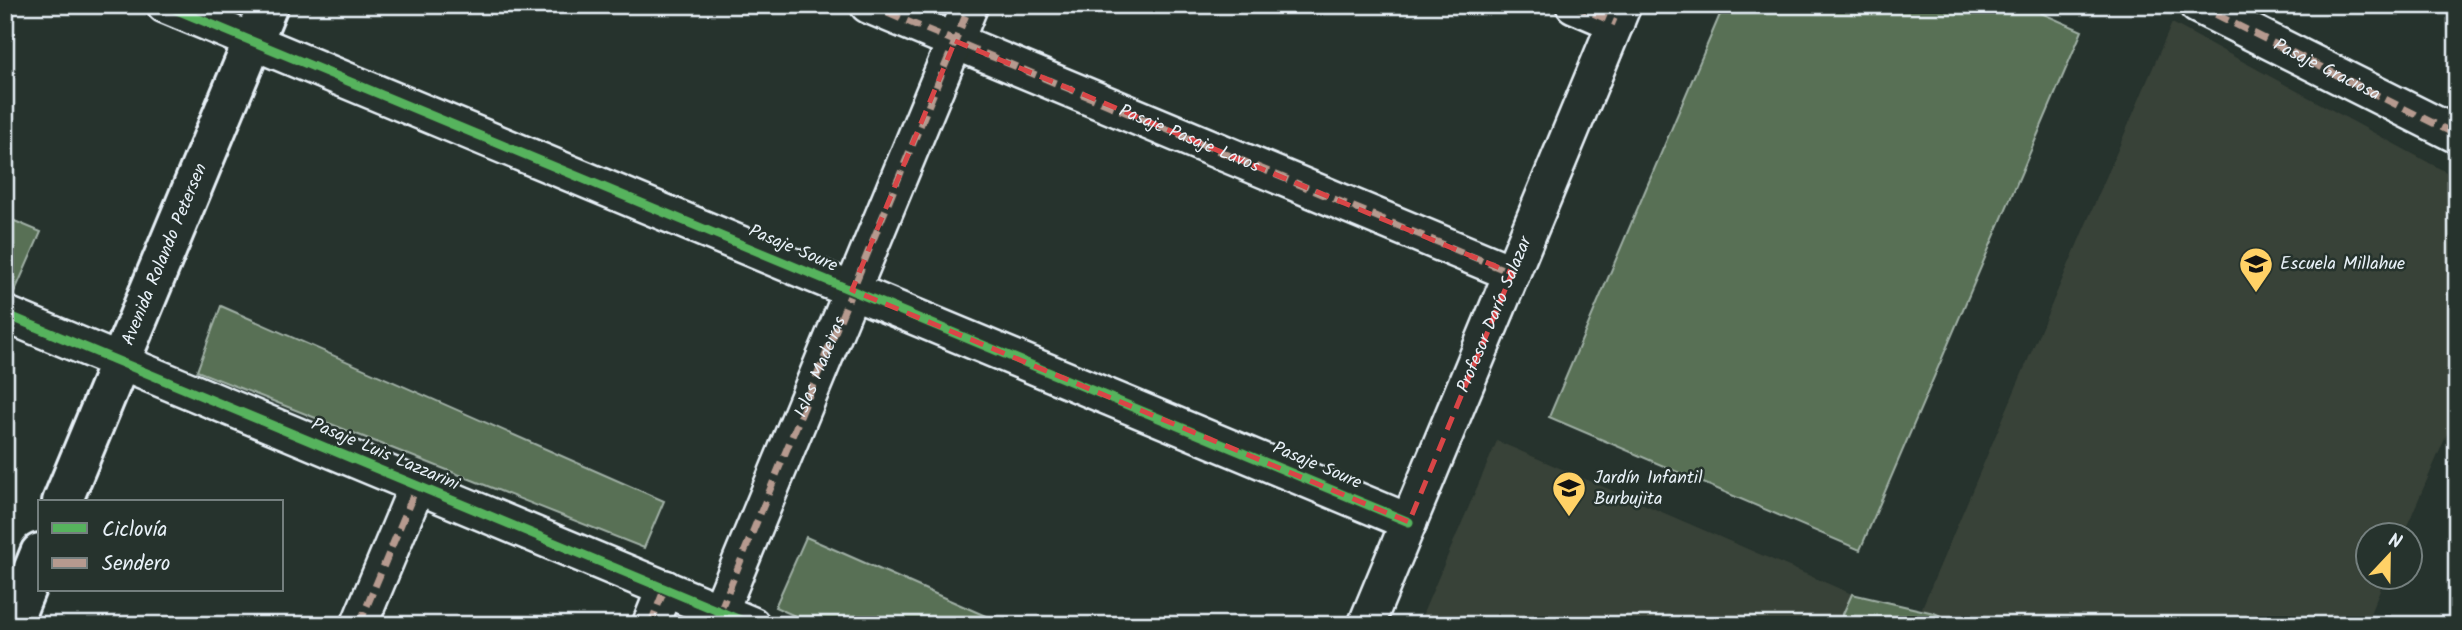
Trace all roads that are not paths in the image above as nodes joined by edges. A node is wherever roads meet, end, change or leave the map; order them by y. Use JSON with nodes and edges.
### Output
{"nodes":[{"id":1,"x":165,"y":5,"type":"edge"},
{"id":2,"x":268,"y":5,"type":"edge"},
{"id":3,"x":869,"y":5,"type":"edge"},
{"id":4,"x":970,"y":5,"type":"edge"},
{"id":5,"x":1574,"y":5,"type":"edge"},
{"id":6,"x":2197,"y":5,"type":"edge"},
{"id":7,"x":1619,"y":14,"type":"edge"},
{"id":8,"x":253,"y":41,"type":"junction"},
{"id":9,"x":955,"y":41,"type":"junction"},
{"id":10,"x":2457,"y":135,"type":"edge"},
{"id":11,"x":1512,"y":273,"type":"junction"},
{"id":12,"x":852,"y":290,"type":"junction"},
{"id":13,"x":5,"y":314,"type":"edge"},
{"id":14,"x":120,"y":361,"type":"junction"},
{"id":15,"x":417,"y":486,"type":"junction"},
{"id":16,"x":63,"y":500,"type":"edge"},
{"id":17,"x":1409,"y":522,"type":"junction"},
{"id":18,"x":38,"y":558,"type":"edge"},
{"id":19,"x":665,"y":588,"type":"junction"},
{"id":20,"x":720,"y":611,"type":"junction"},
{"id":21,"x":10,"y":625,"type":"edge"},
{"id":22,"x":359,"y":625,"type":"edge"},
{"id":23,"x":650,"y":625,"type":"edge"},
{"id":24,"x":752,"y":625,"type":"edge"},
{"id":25,"x":1366,"y":625,"type":"edge"}],
"edges":[{"from":1,"to":8,"type":"street","name":"Pasaje Soure"},
{"from":2,"to":8,"type":"street","name":"Avenida Rolando Petersen"},
{"from":3,"to":9,"type":"street","name":"Pasaje Pasaje Lavos"},
{"from":4,"to":9,"type":"street","name":"Islas Madeiras"},
{"from":5,"to":7,"type":"street"},
{"from":6,"to":10,"type":"street","name":"Pasaje Graciosa"},
{"from":7,"to":11,"type":"street","name":"Profesor Darío Salazar"},
{"from":8,"to":12,"type":"street","name":"Pasaje Soure"},
{"from":8,"to":14,"type":"street","name":"Avenida Rolando Petersen"},
{"from":9,"to":11,"type":"street","name":"Pasaje Pasaje Lavos"},
{"from":9,"to":12,"type":"street","name":"Islas Madeiras"},
{"from":11,"to":17,"type":"street","name":"Profesor Darío Salazar"},
{"from":12,"to":17,"type":"street","name":"Pasaje Soure"},
{"from":12,"to":20,"type":"street","name":"Islas Madeiras"},
{"from":13,"to":14,"type":"street","name":"Pasaje Luis Lazzarini"},
{"from":14,"to":15,"type":"street","name":"Pasaje Luis Lazzarini"},
{"from":14,"to":16,"type":"street","name":"Avenida Rolando Petersen"},
{"from":15,"to":19,"type":"street","name":"Pasaje Luis Lazzarini"},
{"from":15,"to":22,"type":"street"},
{"from":17,"to":25,"type":"street","name":"Profesor Darío Salazar"},
{"from":18,"to":21,"type":"street"},
{"from":19,"to":20,"type":"street","name":"Pasaje Luis Lazzarini"},
{"from":19,"to":23,"type":"street"},
{"from":20,"to":24,"type":"street","name":"Pasaje Luis Lazzarini"}]}
